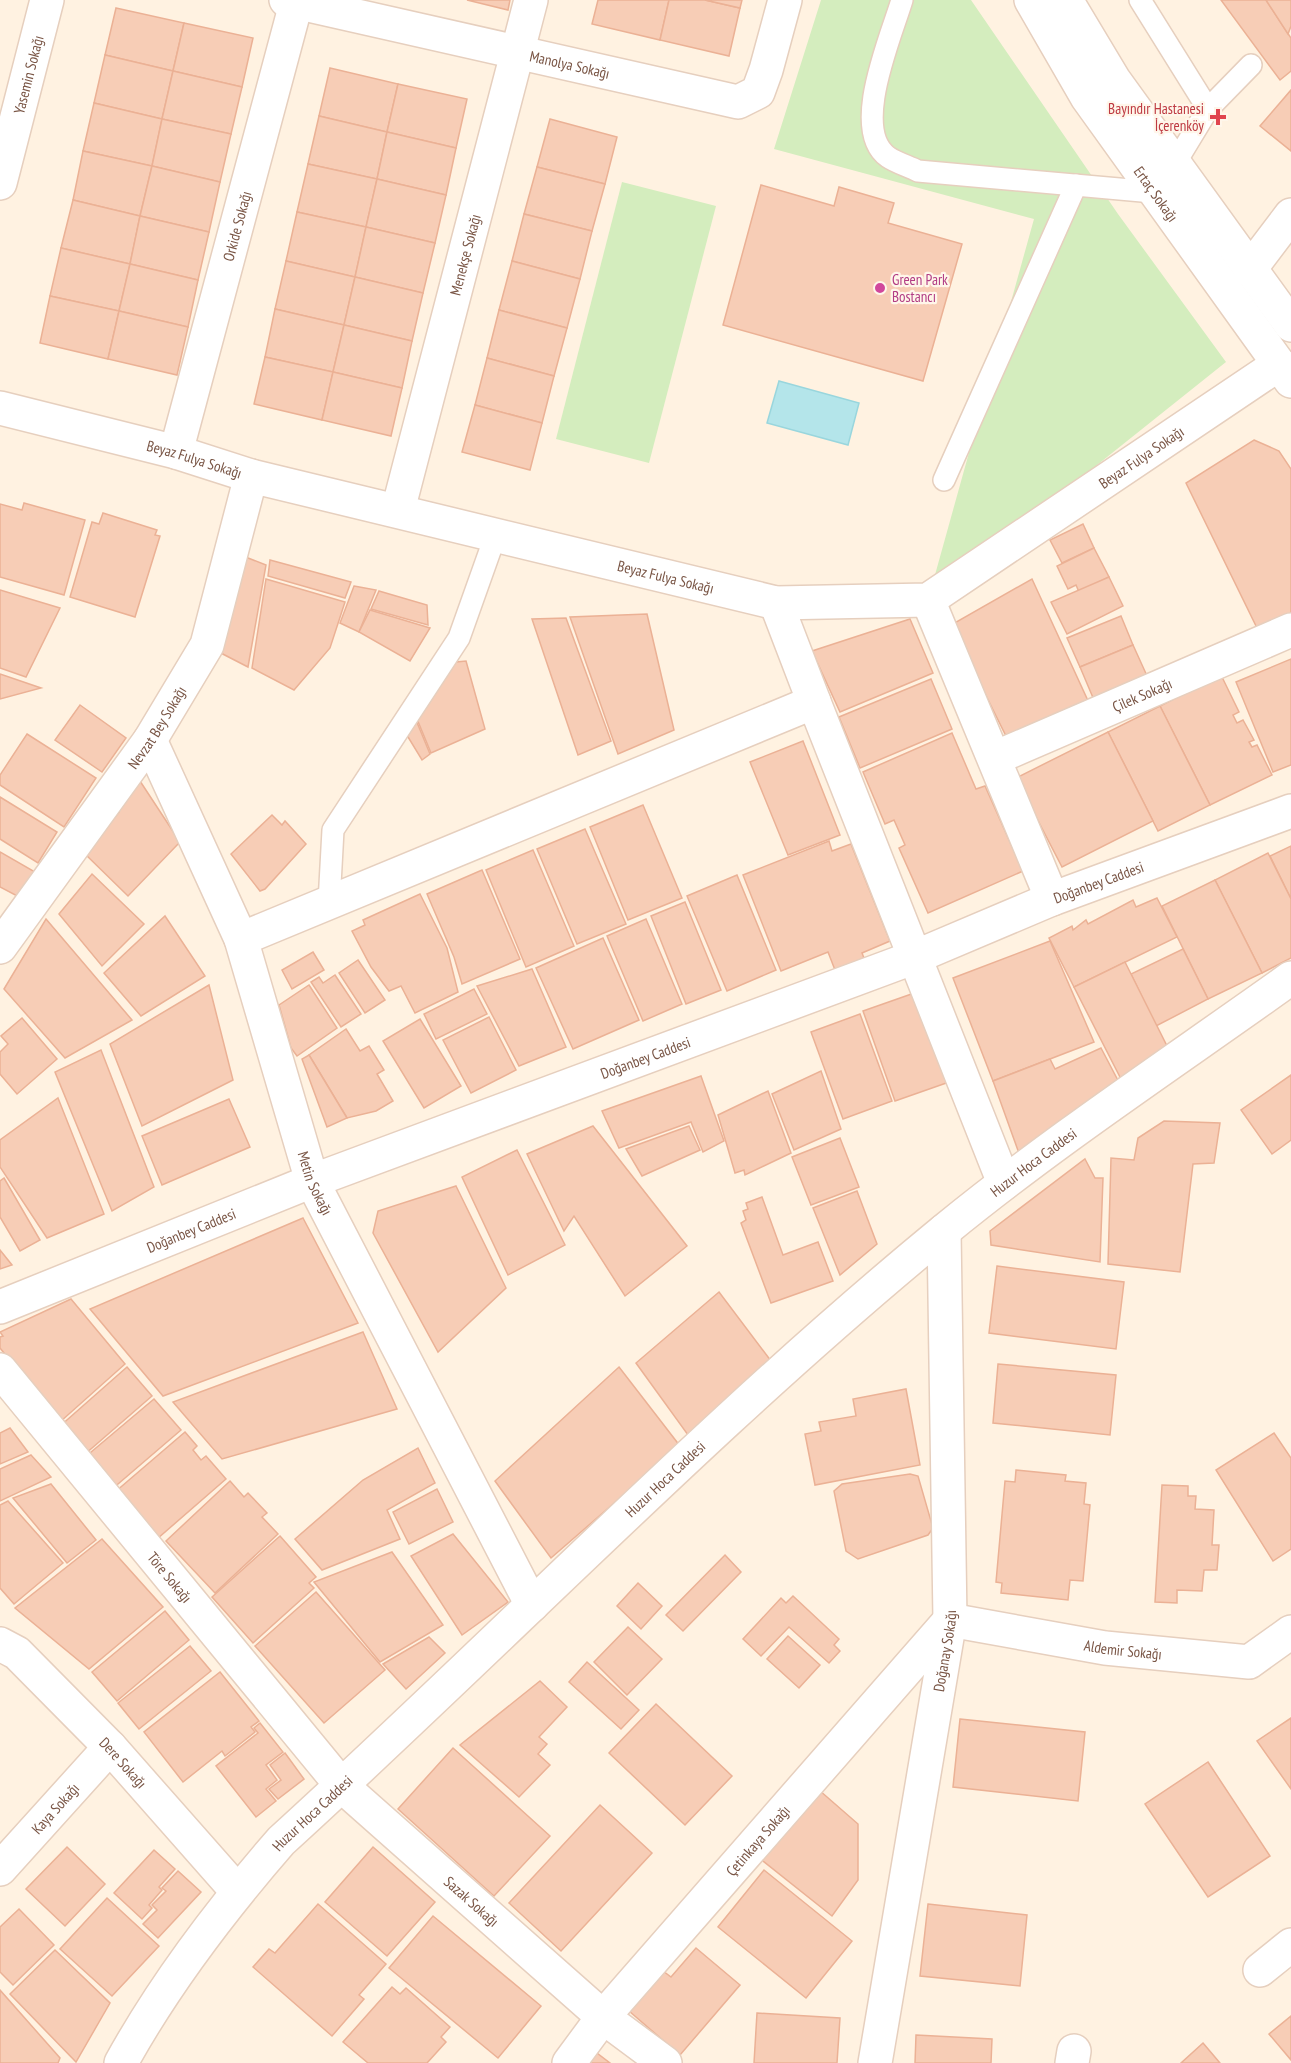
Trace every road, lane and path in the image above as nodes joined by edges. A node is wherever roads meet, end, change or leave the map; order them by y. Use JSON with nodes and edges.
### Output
{"nodes":[{"id":1,"x":47,"y":0,"type":"edge"},
{"id":2,"x":531,"y":0,"type":"edge"},
{"id":3,"x":785,"y":0,"type":"edge"},
{"id":4,"x":902,"y":0,"type":"edge"},
{"id":5,"x":1031,"y":0,"type":"edge"},
{"id":6,"x":1066,"y":0,"type":"edge"},
{"id":7,"x":1140,"y":0,"type":"edge"},
{"id":8,"x":294,"y":1,"type":"edge"},
{"id":9,"x":517,"y":52,"type":"junction"},
{"id":10,"x":1251,"y":65,"type":"dead end"},
{"id":11,"x":1208,"y":109,"type":"junction"},
{"id":12,"x":1174,"y":165,"type":"junction"},
{"id":13,"x":2,"y":168,"type":"edge"},
{"id":14,"x":1076,"y":185,"type":"junction"},
{"id":15,"x":1153,"y":192,"type":"junction"},
{"id":16,"x":1291,"y":215,"type":"edge"},
{"id":17,"x":1250,"y":269,"type":"junction"},
{"id":18,"x":1291,"y":325,"type":"edge"},
{"id":19,"x":1285,"y":373,"type":"edge"},
{"id":20,"x":0,"y":408,"type":"edge"},
{"id":21,"x":176,"y":452,"type":"junction"},
{"id":22,"x":251,"y":476,"type":"junction"},
{"id":23,"x":944,"y":480,"type":"dead end"},
{"id":24,"x":398,"y":510,"type":"junction"},
{"id":25,"x":496,"y":534,"type":"junction"},
{"id":26,"x":928,"y":600,"type":"junction"},
{"id":27,"x":776,"y":603,"type":"junction"},
{"id":28,"x":1291,"y":630,"type":"edge"},
{"id":29,"x":814,"y":702,"type":"junction"},
{"id":30,"x":150,"y":740,"type":"junction"},
{"id":31,"x":995,"y":758,"type":"junction"},
{"id":32,"x":1291,"y":811,"type":"edge"},
{"id":33,"x":1052,"y":899,"type":"junction"},
{"id":34,"x":329,"y":903,"type":"junction"},
{"id":35,"x":241,"y":939,"type":"junction"},
{"id":36,"x":0,"y":947,"type":"edge"},
{"id":37,"x":915,"y":957,"type":"junction"},
{"id":38,"x":1291,"y":978,"type":"edge"},
{"id":39,"x":312,"y":1181,"type":"junction"},
{"id":40,"x":1004,"y":1183,"type":"junction"},
{"id":41,"x":944,"y":1231,"type":"junction"},
{"id":42,"x":0,"y":1307,"type":"edge"},
{"id":43,"x":0,"y":1370,"type":"edge"},
{"id":44,"x":532,"y":1605,"type":"junction"},
{"id":45,"x":950,"y":1620,"type":"junction"},
{"id":46,"x":1291,"y":1632,"type":"edge"},
{"id":47,"x":0,"y":1644,"type":"edge"},
{"id":48,"x":110,"y":1747,"type":"junction"},
{"id":49,"x":342,"y":1786,"type":"junction"},
{"id":50,"x":0,"y":1869,"type":"edge"},
{"id":51,"x":237,"y":1891,"type":"junction"},
{"id":52,"x":1291,"y":1946,"type":"edge"},
{"id":53,"x":1260,"y":1970,"type":"dead end"},
{"id":54,"x":603,"y":2017,"type":"junction"},
{"id":55,"x":121,"y":2063,"type":"edge"},
{"id":56,"x":569,"y":2063,"type":"edge"},
{"id":57,"x":665,"y":2063,"type":"edge"},
{"id":58,"x":875,"y":2063,"type":"edge"}],
"edges":[{"from":1,"to":13,"type":"street","name":"Yasemin Sokağı"},
{"from":2,"to":9,"type":"street","name":"Menekşe Sokağı"},
{"from":3,"to":9,"type":"street","name":"Manolya Sokağı"},
{"from":4,"to":14,"type":"lane"},
{"from":5,"to":15,"type":"street","name":"Ertaç Sokağı"},
{"from":6,"to":12,"type":"street"},
{"from":7,"to":11,"type":"lane"},
{"from":8,"to":9,"type":"street","name":"Manolya Sokağı"},
{"from":8,"to":21,"type":"street","name":"Orkide Sokağı"},
{"from":9,"to":24,"type":"street","name":"Menekşe Sokağı"},
{"from":10,"to":11,"type":"lane"},
{"from":11,"to":12,"type":"lane"},
{"from":12,"to":15,"type":"lane"},
{"from":12,"to":17,"type":"street"},
{"from":14,"to":15,"type":"lane"},
{"from":14,"to":23,"type":"lane"},
{"from":15,"to":19,"type":"street","name":"Ertaç Sokağı"},
{"from":16,"to":17,"type":"street"},
{"from":17,"to":18,"type":"street"},
{"from":19,"to":26,"type":"street","name":"Beyaz Fulya Sokağı"},
{"from":20,"to":21,"type":"street","name":"Beyaz Fulya Sokağı"},
{"from":21,"to":22,"type":"street","name":"Beyaz Fulya Sokağı"},
{"from":22,"to":24,"type":"street","name":"Beyaz Fulya Sokağı"},
{"from":22,"to":30,"type":"street","name":"Nevzat Bey Sokağı"},
{"from":24,"to":25,"type":"street","name":"Beyaz Fulya Sokağı"},
{"from":25,"to":27,"type":"street","name":"Beyaz Fulya Sokağı"},
{"from":25,"to":34,"type":"lane"},
{"from":26,"to":27,"type":"street","name":"Beyaz Fulya Sokağı"},
{"from":26,"to":31,"type":"street"},
{"from":27,"to":29,"type":"street"},
{"from":28,"to":31,"type":"street","name":"Çilek Sokağı"},
{"from":29,"to":34,"type":"street"},
{"from":29,"to":37,"type":"street"},
{"from":30,"to":35,"type":"street","name":"Metin Sokağı"},
{"from":30,"to":36,"type":"street","name":"Nevzat Bey Sokağı"},
{"from":31,"to":33,"type":"street"},
{"from":32,"to":33,"type":"street","name":"Doğanbey Caddesi"},
{"from":33,"to":37,"type":"street","name":"Doğanbey Caddesi"},
{"from":34,"to":35,"type":"street"},
{"from":35,"to":39,"type":"street","name":"Metin Sokağı"},
{"from":37,"to":39,"type":"street","name":"Doğanbey Caddesi"},
{"from":37,"to":40,"type":"street"},
{"from":38,"to":40,"type":"street","name":"Huzur Hoca Caddesi"},
{"from":39,"to":42,"type":"street","name":"Doğanbey Caddesi"},
{"from":39,"to":44,"type":"street","name":"Metin Sokağı"},
{"from":40,"to":41,"type":"street","name":"Huzur Hoca Caddesi"},
{"from":41,"to":44,"type":"street","name":"Huzur Hoca Caddesi"},
{"from":41,"to":45,"type":"street","name":"Doğanay Sokağı"},
{"from":43,"to":49,"type":"street","name":"Töre Sokağı"},
{"from":44,"to":49,"type":"street","name":"Huzur Hoca Caddesi"},
{"from":45,"to":46,"type":"street","name":"Aldemir Sokağı"},
{"from":45,"to":54,"type":"street","name":"Çetinkaya Sokağı"},
{"from":45,"to":58,"type":"street","name":"Doğanay Sokağı"},
{"from":47,"to":48,"type":"street","name":"Dere Sokağı"},
{"from":48,"to":50,"type":"street","name":"Kaya Sokağı"},
{"from":48,"to":51,"type":"street","name":"Dere Sokağı"},
{"from":49,"to":51,"type":"street","name":"Huzur Hoca Caddesi"},
{"from":49,"to":54,"type":"street","name":"Sazak Sokağı"},
{"from":51,"to":55,"type":"street","name":"Huzur Hoca Caddesi"},
{"from":52,"to":53,"type":"street"},
{"from":54,"to":56,"type":"street","name":"Çetinkaya Sokağı"},
{"from":54,"to":57,"type":"street","name":"Sazak Sokağı"}]}
